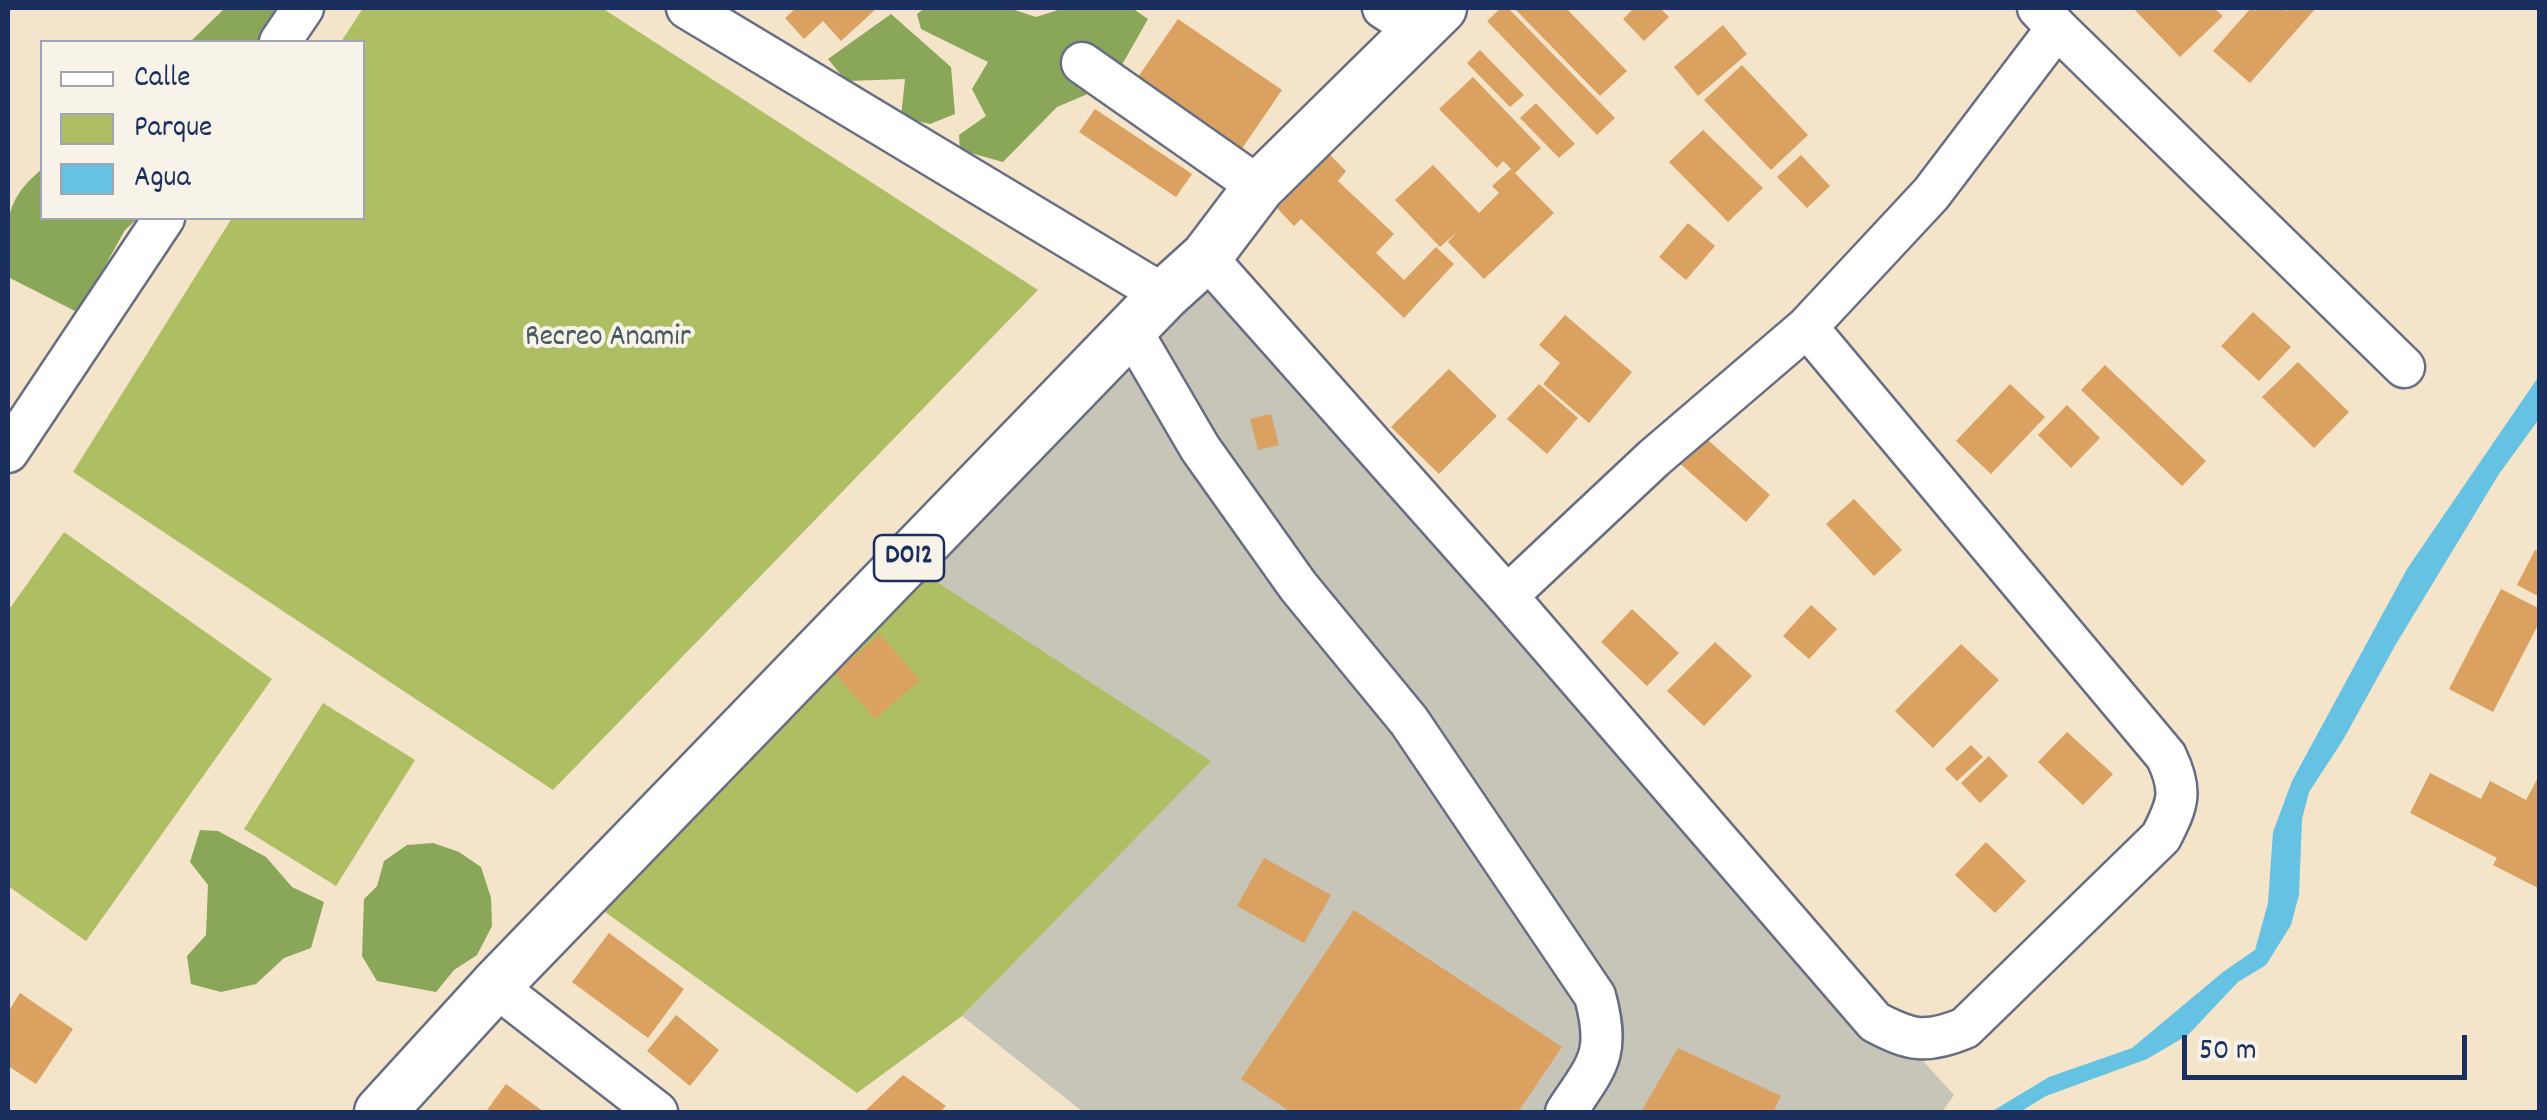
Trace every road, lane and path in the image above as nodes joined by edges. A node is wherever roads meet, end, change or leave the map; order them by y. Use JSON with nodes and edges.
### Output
{"nodes":[{"id":1,"x":303,"y":8,"type":"edge"},
{"id":2,"x":687,"y":8,"type":"edge"},
{"id":3,"x":1415,"y":15,"type":"edge"},
{"id":4,"x":2048,"y":18,"type":"edge"},
{"id":5,"x":281,"y":40,"type":"edge"},
{"id":6,"x":1082,"y":63,"type":"dead end"},
{"id":7,"x":1259,"y":187,"type":"junction"},
{"id":8,"x":163,"y":220,"type":"edge"},
{"id":9,"x":1206,"y":256,"type":"junction"},
{"id":10,"x":1148,"y":313,"type":"junction"},
{"id":11,"x":1808,"y":327,"type":"junction"},
{"id":12,"x":2404,"y":367,"type":"dead end"},
{"id":13,"x":8,"y":452,"type":"edge"},
{"id":14,"x":1507,"y":596,"type":"junction"},
{"id":15,"x":495,"y":986,"type":"junction"},
{"id":16,"x":380,"y":1112,"type":"edge"},
{"id":17,"x":657,"y":1112,"type":"edge"},
{"id":18,"x":1566,"y":1112,"type":"edge"}],
"edges":[{"from":1,"to":5,"type":"street"},
{"from":2,"to":10,"type":"street"},
{"from":3,"to":7,"type":"main road","number":"D012"},
{"from":4,"to":11,"type":"street"},
{"from":4,"to":12,"type":"street"},
{"from":6,"to":7,"type":"street"},
{"from":7,"to":9,"type":"main road","number":"D012"},
{"from":8,"to":13,"type":"street"},
{"from":9,"to":10,"type":"main road","number":"D012"},
{"from":9,"to":14,"type":"street"},
{"from":10,"to":15,"type":"main road","number":"D012"},
{"from":10,"to":18,"type":"street"},
{"from":11,"to":14,"type":"street"},
{"from":11,"to":14,"type":"street"},
{"from":15,"to":16,"type":"main road","number":"D012"},
{"from":15,"to":17,"type":"street"}]}
